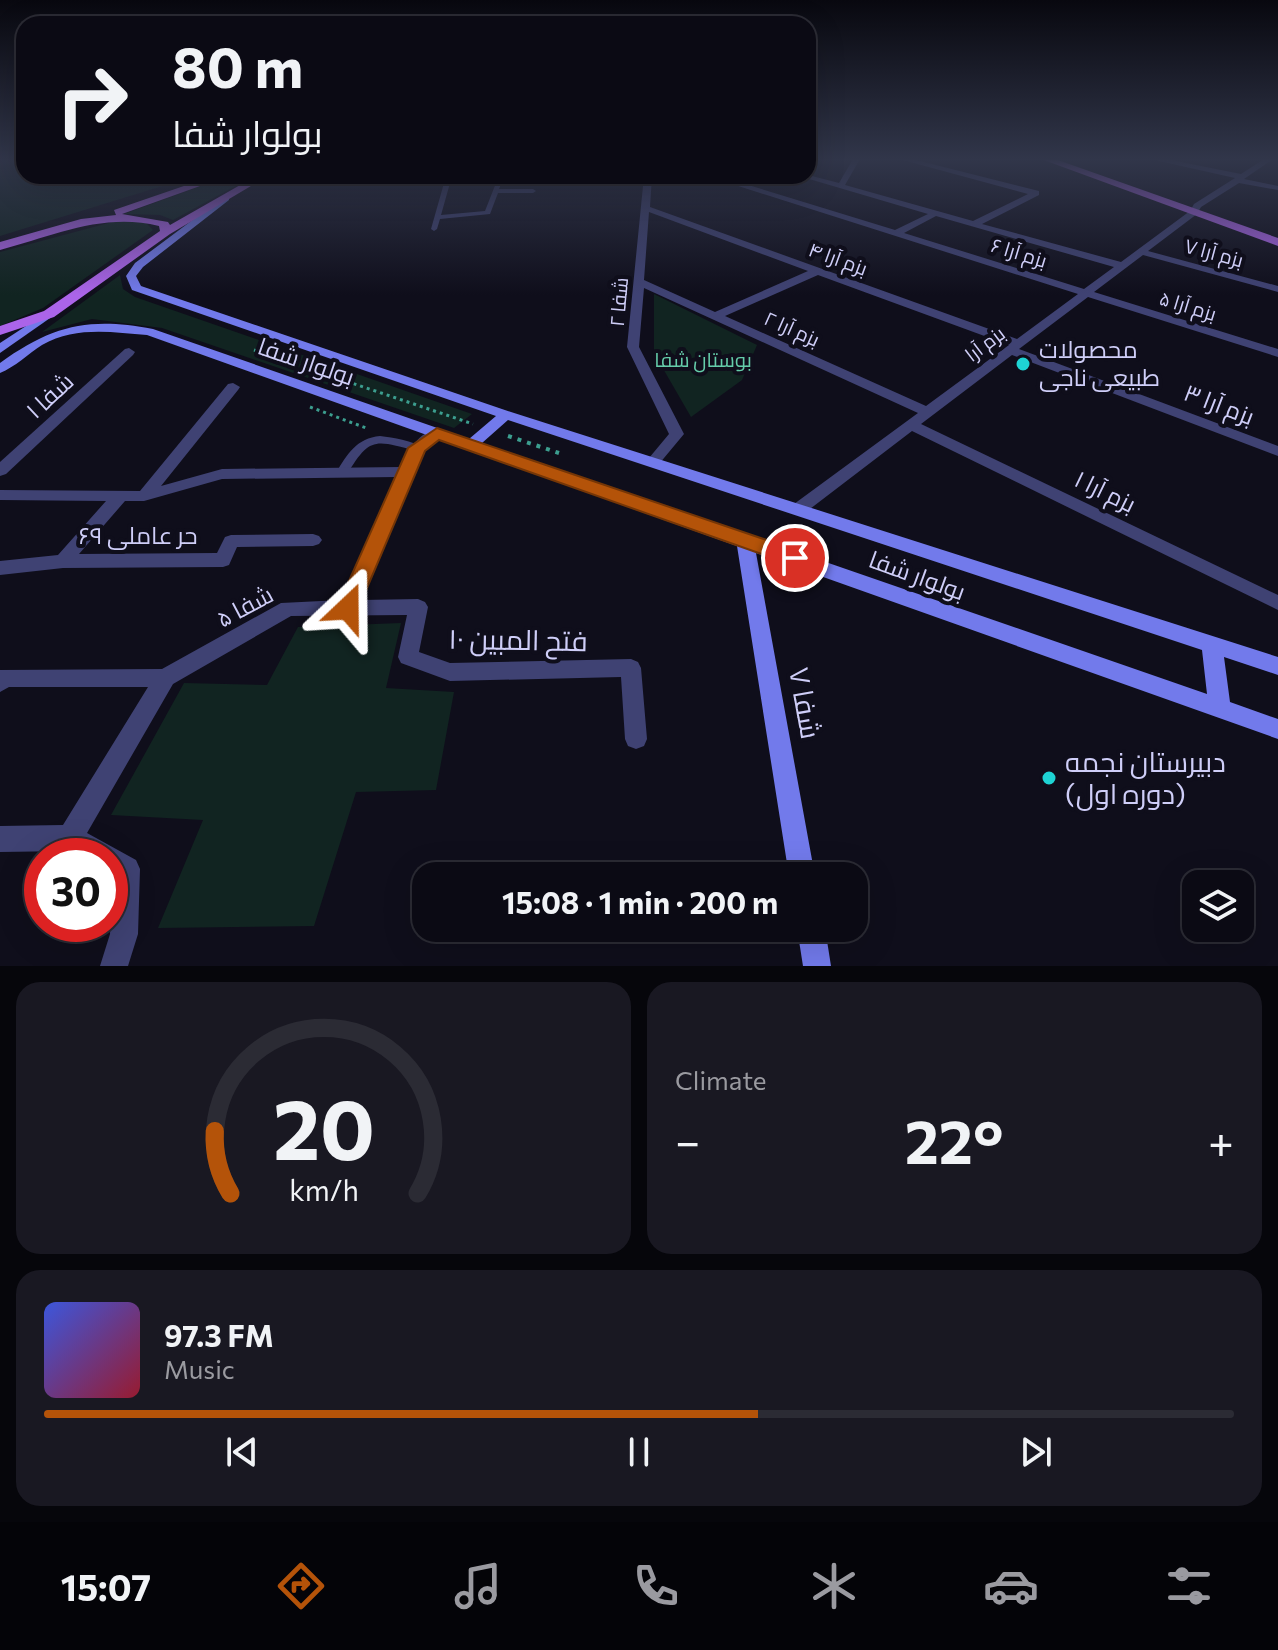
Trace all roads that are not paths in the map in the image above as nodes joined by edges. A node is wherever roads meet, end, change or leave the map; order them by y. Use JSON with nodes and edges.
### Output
{"nodes":[{"id":1,"x":141,"y":204,"type":"edge"},
{"id":2,"x":215,"y":204,"type":"edge"},
{"id":3,"x":218,"y":204,"type":"edge"},
{"id":4,"x":441,"y":204,"type":"edge"},
{"id":5,"x":491,"y":204,"type":"edge"},
{"id":6,"x":645,"y":204,"type":"edge"},
{"id":7,"x":800,"y":204,"type":"edge"},
{"id":8,"x":905,"y":204,"type":"edge"},
{"id":9,"x":1014,"y":204,"type":"edge"},
{"id":10,"x":1180,"y":204,"type":"edge"},
{"id":11,"x":1182,"y":204,"type":"edge"},
{"id":12,"x":1202,"y":204,"type":"edge"},
{"id":13,"x":645,"y":208,"type":"junction"},
{"id":14,"x":1195,"y":209,"type":"junction"},
{"id":15,"x":936,"y":213,"type":"junction"},
{"id":16,"x":437,"y":217,"type":"junction"},
{"id":17,"x":95,"y":220,"type":"junction"},
{"id":18,"x":974,"y":224,"type":"junction"},
{"id":19,"x":434,"y":229,"type":"dead end"},
{"id":20,"x":166,"y":232,"type":"junction"},
{"id":21,"x":895,"y":234,"type":"junction"},
{"id":22,"x":1278,"y":234,"type":"edge"},
{"id":23,"x":1278,"y":242,"type":"edge"},
{"id":24,"x":0,"y":246,"type":"edge"},
{"id":25,"x":1141,"y":252,"type":"junction"},
{"id":26,"x":1123,"y":266,"type":"junction"},
{"id":27,"x":817,"y":271,"type":"junction"},
{"id":28,"x":639,"y":282,"type":"junction"},
{"id":29,"x":1278,"y":289,"type":"edge"},
{"id":30,"x":1087,"y":293,"type":"junction"},
{"id":31,"x":49,"y":314,"type":"junction"},
{"id":32,"x":716,"y":316,"type":"junction"},
{"id":33,"x":0,"y":331,"type":"edge"},
{"id":34,"x":1014,"y":347,"type":"junction"},
{"id":35,"x":0,"y":349,"type":"edge"},
{"id":36,"x":129,"y":352,"type":"dead end"},
{"id":37,"x":1278,"y":353,"type":"edge"},
{"id":38,"x":0,"y":369,"type":"edge"},
{"id":39,"x":233,"y":387,"type":"dead end"},
{"id":40,"x":928,"y":412,"type":"junction"},
{"id":41,"x":506,"y":415,"type":"junction"},
{"id":42,"x":911,"y":425,"type":"junction"},
{"id":43,"x":437,"y":433,"type":"junction"},
{"id":44,"x":471,"y":445,"type":"junction"},
{"id":45,"x":417,"y":448,"type":"junction"},
{"id":46,"x":1278,"y":451,"type":"edge"},
{"id":47,"x":654,"y":461,"type":"junction"},
{"id":48,"x":0,"y":471,"type":"edge"},
{"id":49,"x":406,"y":472,"type":"junction"},
{"id":50,"x":342,"y":473,"type":"junction"},
{"id":51,"x":0,"y":495,"type":"edge"},
{"id":52,"x":120,"y":496,"type":"junction"},
{"id":53,"x":144,"y":496,"type":"junction"},
{"id":54,"x":800,"y":508,"type":"junction"},
{"id":55,"x":313,"y":540,"type":"dead end"},
{"id":56,"x":745,"y":540,"type":"junction"},
{"id":57,"x":63,"y":561,"type":"junction"},
{"id":58,"x":0,"y":568,"type":"edge"},
{"id":59,"x":1278,"y":603,"type":"edge"},
{"id":60,"x":348,"y":608,"type":"junction"},
{"id":61,"x":1212,"y":645,"type":"junction"},
{"id":62,"x":1278,"y":666,"type":"edge"},
{"id":63,"x":165,"y":678,"type":"junction"},
{"id":64,"x":0,"y":683,"type":"edge"},
{"id":65,"x":1220,"y":709,"type":"junction"},
{"id":66,"x":1278,"y":729,"type":"edge"},
{"id":67,"x":636,"y":739,"type":"dead end"},
{"id":68,"x":70,"y":838,"type":"edge"},
{"id":69,"x":0,"y":839,"type":"edge"},
{"id":70,"x":24,"y":839,"type":"edge"},
{"id":71,"x":800,"y":862,"type":"edge"},
{"id":72,"x":122,"y":942,"type":"edge"},
{"id":73,"x":813,"y":942,"type":"edge"},
{"id":74,"x":114,"y":966,"type":"edge"},
{"id":75,"x":817,"y":966,"type":"edge"}],
"edges":[{"from":1,"to":17,"type":"main road"},
{"from":2,"to":20,"type":"main road"},
{"from":3,"to":41,"type":"street","name":"بولوار شفا"},
{"from":4,"to":16,"type":"lane"},
{"from":5,"to":16,"type":"lane"},
{"from":6,"to":13,"type":"street","name":"شفا ۲"},
{"from":7,"to":21,"type":"street","name":"بزم آرا ۶"},
{"from":8,"to":15,"type":"street"},
{"from":9,"to":18,"type":"street"},
{"from":10,"to":14,"type":"main road"},
{"from":11,"to":14,"type":"main road"},
{"from":12,"to":14,"type":"street","name":"بزم آرا"},
{"from":13,"to":27,"type":"street","name":"بزم آرا ۴"},
{"from":13,"to":28,"type":"street","name":"شفا ۲"},
{"from":14,"to":22,"type":"main road"},
{"from":14,"to":23,"type":"main road"},
{"from":14,"to":25,"type":"street","name":"بزم آرا"},
{"from":15,"to":18,"type":"street"},
{"from":15,"to":21,"type":"street"},
{"from":16,"to":19,"type":"lane"},
{"from":17,"to":20,"type":"main road"},
{"from":17,"to":24,"type":"main road"},
{"from":18,"to":26,"type":"street"},
{"from":20,"to":31,"type":"main road"},
{"from":21,"to":30,"type":"street","name":"بزم آرا ۶"},
{"from":25,"to":26,"type":"street","name":"بزم آرا"},
{"from":25,"to":29,"type":"street","name":"بزم آرا ۷"},
{"from":26,"to":30,"type":"street","name":"بزم آرا"},
{"from":27,"to":32,"type":"street"},
{"from":27,"to":34,"type":"street","name":"بزم آرا ۴"},
{"from":28,"to":32,"type":"street","name":"بزم آرا ۲"},
{"from":28,"to":47,"type":"street","name":"شفا ۲"},
{"from":30,"to":34,"type":"street","name":"بزم آرا"},
{"from":30,"to":37,"type":"street","name":"بزم آرا ۵"},
{"from":31,"to":33,"type":"main road"},
{"from":31,"to":35,"type":"street"},
{"from":32,"to":40,"type":"street","name":"بزم آرا ۲"},
{"from":34,"to":40,"type":"street","name":"بزم آرا"},
{"from":34,"to":46,"type":"street","name":"بزم آرا ۳"},
{"from":36,"to":48,"type":"street","name":"شفا ۱"},
{"from":38,"to":43,"type":"street","name":"بولوار شفا"},
{"from":39,"to":53,"type":"street"},
{"from":40,"to":42,"type":"street","name":"بزم آرا"},
{"from":41,"to":44,"type":"street"},
{"from":41,"to":47,"type":"street","name":"بولوار شفا"},
{"from":42,"to":54,"type":"street","name":"بزم آرا"},
{"from":42,"to":59,"type":"street","name":"بزم آرا ۱"},
{"from":43,"to":44,"type":"street","name":"بولوار شفا"},
{"from":43,"to":45,"type":"street"},
{"from":44,"to":56,"type":"street","name":"بولوار شفا"},
{"from":45,"to":49,"type":"street"},
{"from":45,"to":50,"type":"lane"},
{"from":47,"to":54,"type":"street","name":"بولوار شفا"},
{"from":49,"to":50,"type":"street"},
{"from":49,"to":60,"type":"street"},
{"from":50,"to":53,"type":"street"},
{"from":51,"to":52,"type":"street"},
{"from":52,"to":53,"type":"street"},
{"from":52,"to":57,"type":"street"},
{"from":54,"to":61,"type":"street","name":"بولوار شفا"},
{"from":55,"to":57,"type":"street","name":"حر عاملی ۶۹"},
{"from":56,"to":65,"type":"street","name":"بولوار شفا"},
{"from":56,"to":71,"type":"street","name":"شفا ۷"},
{"from":57,"to":58,"type":"street","name":"حر عاملی ۶۹"},
{"from":60,"to":63,"type":"street","name":"شفا ۵"},
{"from":60,"to":67,"type":"street","name":"فتح المبین ۱۰"},
{"from":61,"to":62,"type":"street","name":"بولوار شفا"},
{"from":61,"to":65,"type":"street"},
{"from":63,"to":64,"type":"street"},
{"from":63,"to":68,"type":"street"},
{"from":65,"to":66,"type":"street","name":"بولوار شفا"},
{"from":69,"to":70,"type":"street"},
{"from":72,"to":74,"type":"street"},
{"from":73,"to":75,"type":"street"}]}
